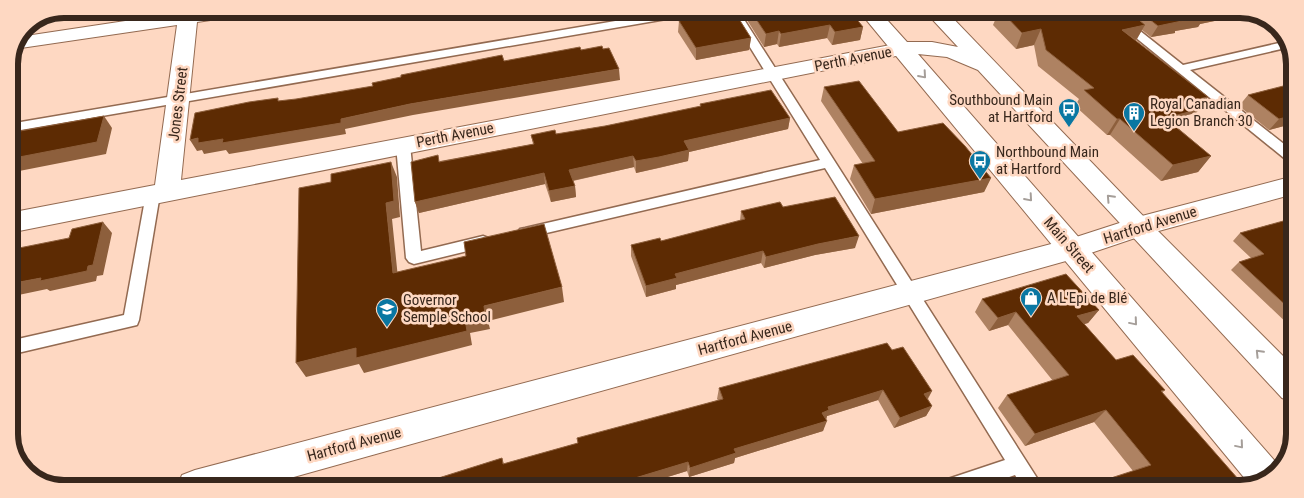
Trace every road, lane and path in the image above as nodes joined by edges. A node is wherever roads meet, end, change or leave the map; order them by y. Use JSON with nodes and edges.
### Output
{"nodes":[{"id":1,"x":132,"y":18,"type":"edge"},
{"id":2,"x":188,"y":18,"type":"joint"},
{"id":3,"x":653,"y":18,"type":"edge"},
{"id":4,"x":737,"y":18,"type":"edge"},
{"id":5,"x":875,"y":18,"type":"edge"},
{"id":6,"x":942,"y":18,"type":"edge"},
{"id":7,"x":1117,"y":18,"type":"edge"},
{"id":8,"x":23,"y":42,"type":"edge"},
{"id":9,"x":1283,"y":45,"type":"edge"},
{"id":10,"x":901,"y":49,"type":"junction"},
{"id":11,"x":988,"y":68,"type":"junction"},
{"id":12,"x":1179,"y":68,"type":"junction"},
{"id":13,"x":772,"y":74,"type":"junction"},
{"id":14,"x":178,"y":98,"type":"junction"},
{"id":15,"x":18,"y":126,"type":"edge"},
{"id":16,"x":403,"y":145,"type":"junction"},
{"id":17,"x":1286,"y":153,"type":"edge"},
{"id":18,"x":828,"y":163,"type":"junction"},
{"id":19,"x":1286,"y":187,"type":"edge"},
{"id":20,"x":160,"y":192,"type":"junction"},
{"id":21,"x":18,"y":220,"type":"edge"},
{"id":22,"x":1138,"y":227,"type":"junction"},
{"id":23,"x":1073,"y":249,"type":"junction"},
{"id":24,"x":911,"y":293,"type":"junction"},
{"id":25,"x":18,"y":346,"type":"edge"},
{"id":26,"x":1286,"y":381,"type":"edge"},
{"id":27,"x":1019,"y":465,"type":"junction"},
{"id":28,"x":1264,"y":474,"type":"edge"},
{"id":29,"x":221,"y":480,"type":"edge"},
{"id":30,"x":971,"y":480,"type":"edge"},
{"id":31,"x":1028,"y":480,"type":"edge"}],
"edges":[{"from":1,"to":2,"type":"street"},
{"from":1,"to":8,"type":"street"},
{"from":2,"to":14,"type":"street","name":"Jones Street"},
{"from":3,"to":14,"type":"lane"},
{"from":4,"to":13,"type":"lane"},
{"from":5,"to":10,"type":"street","name":"Main Street"},
{"from":6,"to":11,"type":"street"},
{"from":7,"to":12,"type":"lane"},
{"from":9,"to":12,"type":"lane"},
{"from":10,"to":11,"type":"street","name":"Perth Avenue"},
{"from":10,"to":13,"type":"street","name":"Perth Avenue"},
{"from":10,"to":23,"type":"street","name":"Main Street","one_way":true},
{"from":22,"to":11,"type":"street","one_way":true},
{"from":12,"to":17,"type":"lane"},
{"from":13,"to":16,"type":"street","name":"Perth Avenue"},
{"from":13,"to":18,"type":"lane"},
{"from":14,"to":15,"type":"lane"},
{"from":14,"to":20,"type":"street","name":"Jones Street"},
{"from":16,"to":18,"type":"lane"},
{"from":16,"to":20,"type":"street","name":"Perth Avenue"},
{"from":18,"to":24,"type":"lane"},
{"from":19,"to":22,"type":"street","name":"Hartford Avenue"},
{"from":20,"to":21,"type":"street","name":"Perth Avenue"},
{"from":20,"to":25,"type":"lane"},
{"from":22,"to":23,"type":"street","name":"Hartford Avenue"},
{"from":26,"to":22,"type":"street","one_way":true},
{"from":23,"to":24,"type":"street","name":"Hartford Avenue"},
{"from":23,"to":28,"type":"street","name":"Main Street","one_way":true},
{"from":24,"to":27,"type":"lane"},
{"from":24,"to":29,"type":"street","name":"Hartford Avenue"},
{"from":27,"to":30,"type":"lane"},
{"from":27,"to":31,"type":"lane"}]}
